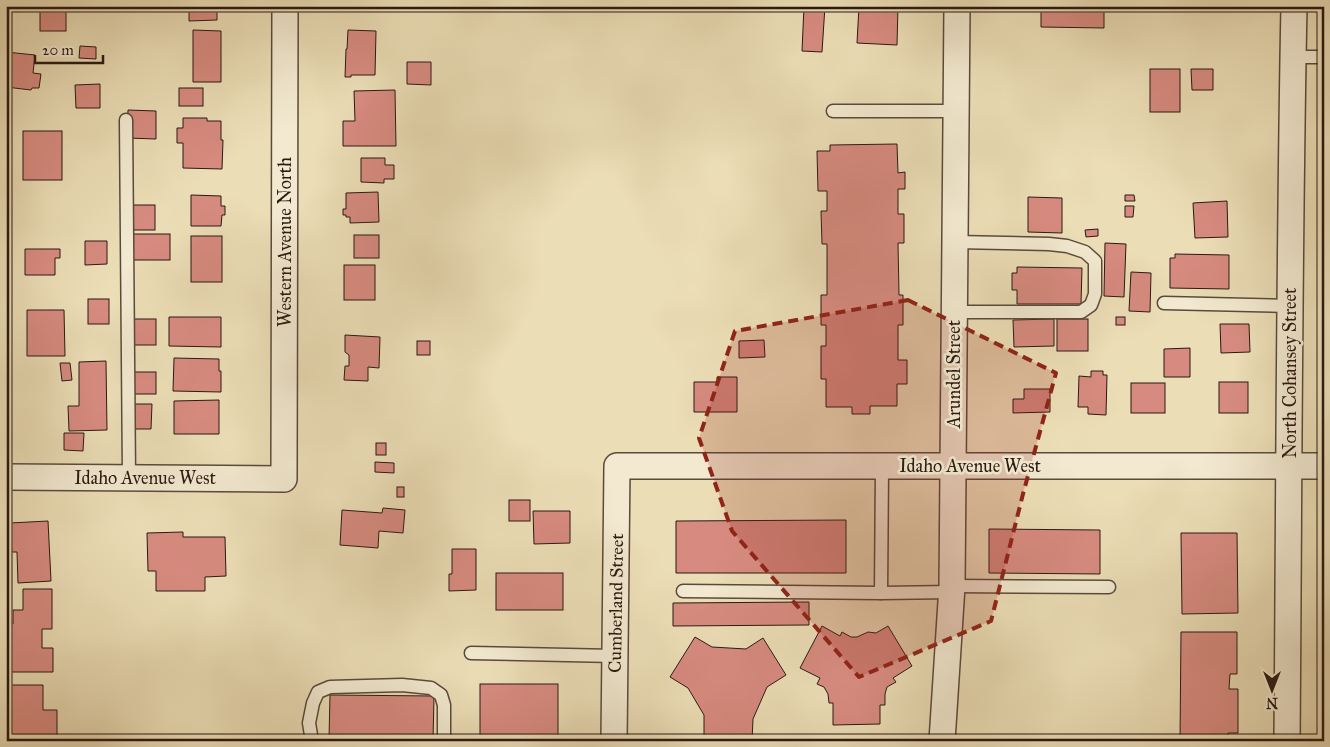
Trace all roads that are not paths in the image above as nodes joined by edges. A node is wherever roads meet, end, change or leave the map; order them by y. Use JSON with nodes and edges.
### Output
{"nodes":[{"id":1,"x":285,"y":6,"type":"edge"},
{"id":2,"x":957,"y":6,"type":"edge"},
{"id":3,"x":1294,"y":6,"type":"edge"},
{"id":4,"x":1293,"y":57,"type":"junction"},
{"id":5,"x":1324,"y":57,"type":"edge"},
{"id":6,"x":833,"y":111,"type":"dead end"},
{"id":7,"x":956,"y":111,"type":"junction"},
{"id":8,"x":126,"y":120,"type":"dead end"},
{"id":9,"x":955,"y":242,"type":"junction"},
{"id":10,"x":1164,"y":303,"type":"dead end"},
{"id":11,"x":1289,"y":306,"type":"junction"},
{"id":12,"x":954,"y":312,"type":"junction"},
{"id":13,"x":617,"y":466,"type":"joint"},
{"id":14,"x":882,"y":466,"type":"junction"},
{"id":15,"x":953,"y":466,"type":"junction"},
{"id":16,"x":1289,"y":466,"type":"junction"},
{"id":17,"x":1324,"y":466,"type":"edge"},
{"id":18,"x":6,"y":477,"type":"edge"},
{"id":19,"x":129,"y":477,"type":"junction"},
{"id":20,"x":284,"y":479,"type":"joint"},
{"id":21,"x":1109,"y":587,"type":"dead end"},
{"id":22,"x":952,"y":589,"type":"junction"},
{"id":23,"x":683,"y":591,"type":"dead end"},
{"id":24,"x":881,"y":593,"type":"junction"},
{"id":25,"x":471,"y":653,"type":"dead end"},
{"id":26,"x":615,"y":656,"type":"junction"},
{"id":27,"x":312,"y":741,"type":"edge"},
{"id":28,"x":444,"y":741,"type":"edge"},
{"id":29,"x":614,"y":741,"type":"edge"},
{"id":30,"x":942,"y":741,"type":"edge"},
{"id":31,"x":1287,"y":741,"type":"edge"}],
"edges":[{"from":1,"to":20,"type":"street","name":"Western Avenue North"},
{"from":2,"to":7,"type":"street","name":"Arundel Street"},
{"from":3,"to":4,"type":"street","name":"North Cohansey Street"},
{"from":4,"to":5,"type":"lane"},
{"from":4,"to":11,"type":"street","name":"North Cohansey Street"},
{"from":6,"to":7,"type":"lane"},
{"from":7,"to":9,"type":"street","name":"Arundel Street"},
{"from":8,"to":19,"type":"lane"},
{"from":9,"to":12,"type":"street","name":"Arundel Street"},
{"from":9,"to":12,"type":"lane"},
{"from":10,"to":11,"type":"lane"},
{"from":11,"to":16,"type":"street","name":"North Cohansey Street"},
{"from":12,"to":15,"type":"street","name":"Arundel Street"},
{"from":13,"to":14,"type":"street","name":"Idaho Avenue West"},
{"from":13,"to":26,"type":"street","name":"Cumberland Street"},
{"from":14,"to":15,"type":"street","name":"Idaho Avenue West"},
{"from":14,"to":24,"type":"lane"},
{"from":15,"to":16,"type":"street","name":"Idaho Avenue West"},
{"from":15,"to":22,"type":"street","name":"Arundel Street"},
{"from":16,"to":17,"type":"street","name":"Idaho Avenue West"},
{"from":16,"to":31,"type":"street","name":"North Cohansey Street"},
{"from":18,"to":19,"type":"street","name":"Idaho Avenue West"},
{"from":19,"to":20,"type":"street","name":"Idaho Avenue West"},
{"from":21,"to":22,"type":"lane"},
{"from":22,"to":24,"type":"lane"},
{"from":22,"to":30,"type":"street","name":"Arundel Street"},
{"from":23,"to":24,"type":"lane"},
{"from":25,"to":26,"type":"lane"},
{"from":26,"to":29,"type":"street","name":"Cumberland Street"},
{"from":27,"to":28,"type":"lane"}]}
